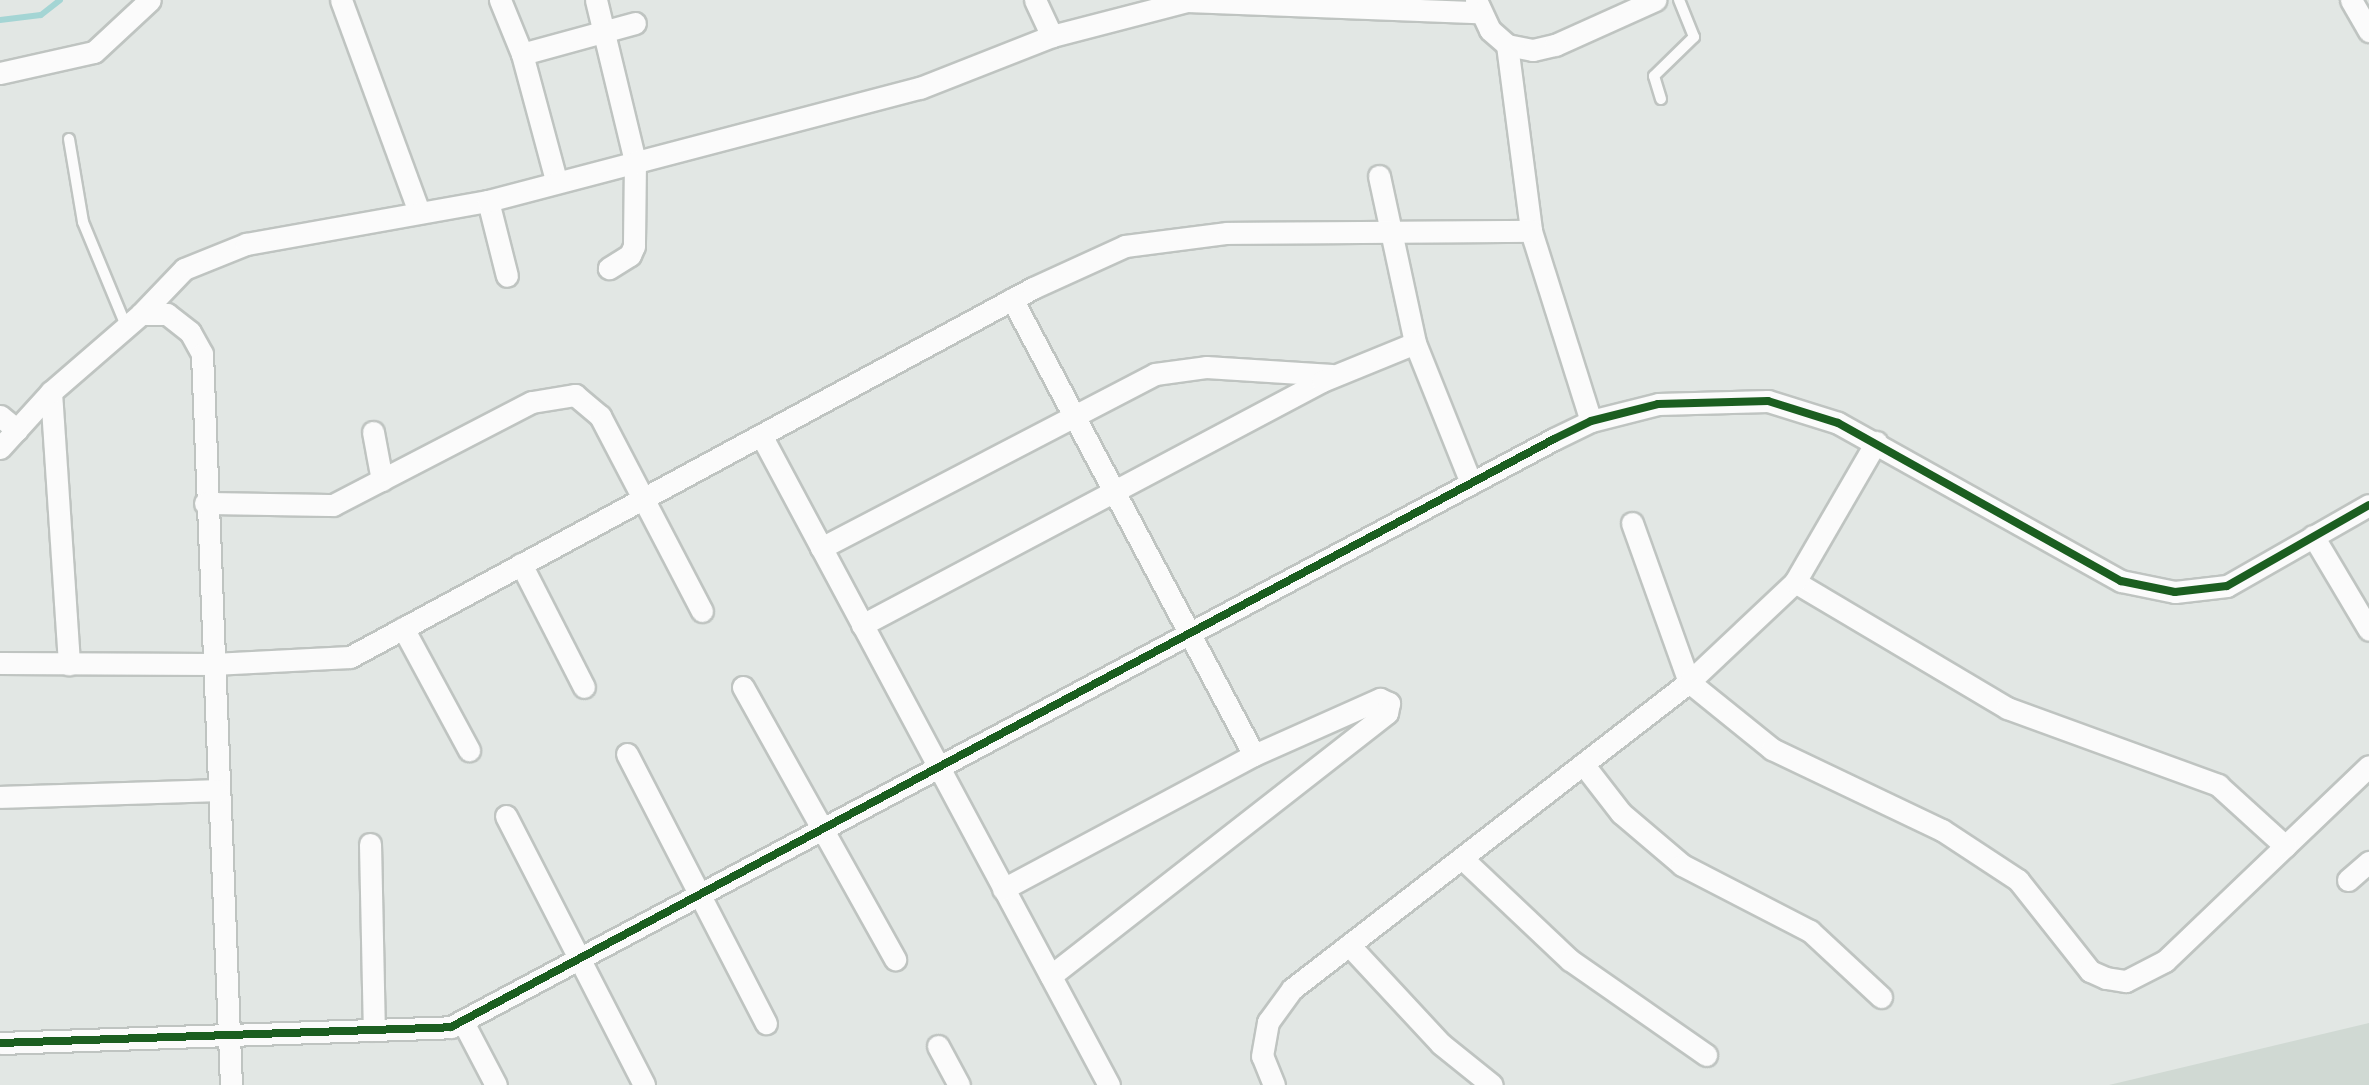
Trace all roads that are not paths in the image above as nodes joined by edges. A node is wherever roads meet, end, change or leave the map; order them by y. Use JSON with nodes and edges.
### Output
{"nodes":[{"id":1,"x":150,"y":0,"type":"edge"},
{"id":2,"x":341,"y":0,"type":"edge"},
{"id":3,"x":500,"y":0,"type":"edge"},
{"id":4,"x":596,"y":0,"type":"edge"},
{"id":5,"x":1035,"y":0,"type":"edge"},
{"id":6,"x":1655,"y":0,"type":"edge"},
{"id":7,"x":1679,"y":0,"type":"edge"},
{"id":8,"x":2351,"y":0,"type":"edge"},
{"id":9,"x":1352,"y":3,"type":"edge"},
{"id":10,"x":1477,"y":6,"type":"edge"},
{"id":11,"x":1617,"y":7,"type":"edge"},
{"id":12,"x":635,"y":23,"type":"dead end"},
{"id":13,"x":2369,"y":31,"type":"edge"},
{"id":14,"x":604,"y":32,"type":"junction"},
{"id":15,"x":1052,"y":36,"type":"junction"},
{"id":16,"x":1507,"y":45,"type":"junction"},
{"id":17,"x":522,"y":54,"type":"junction"},
{"id":18,"x":0,"y":73,"type":"edge"},
{"id":19,"x":1661,"y":99,"type":"dead end"},
{"id":20,"x":69,"y":139,"type":"dead end"},
{"id":21,"x":635,"y":160,"type":"junction"},
{"id":22,"x":1379,"y":176,"type":"dead end"},
{"id":23,"x":556,"y":180,"type":"junction"},
{"id":24,"x":488,"y":201,"type":"junction"},
{"id":25,"x":418,"y":212,"type":"junction"},
{"id":26,"x":1531,"y":231,"type":"junction"},
{"id":27,"x":1391,"y":232,"type":"junction"},
{"id":28,"x":609,"y":268,"type":"dead end"},
{"id":29,"x":507,"y":276,"type":"dead end"},
{"id":30,"x":1012,"y":299,"type":"junction"},
{"id":31,"x":133,"y":320,"type":"junction"},
{"id":32,"x":1415,"y":342,"type":"junction"},
{"id":33,"x":1336,"y":375,"type":"junction"},
{"id":34,"x":51,"y":392,"type":"junction"},
{"id":35,"x":0,"y":416,"type":"edge"},
{"id":36,"x":1074,"y":416,"type":"junction"},
{"id":37,"x":1591,"y":421,"type":"junction"},
{"id":38,"x":17,"y":430,"type":"junction"},
{"id":39,"x":373,"y":432,"type":"dead end"},
{"id":40,"x":761,"y":435,"type":"junction"},
{"id":41,"x":1876,"y":442,"type":"junction"},
{"id":42,"x":0,"y":448,"type":"edge"},
{"id":43,"x":382,"y":480,"type":"junction"},
{"id":44,"x":1471,"y":483,"type":"junction"},
{"id":45,"x":1115,"y":491,"type":"junction"},
{"id":46,"x":642,"y":499,"type":"junction"},
{"id":47,"x":205,"y":503,"type":"junction"},
{"id":48,"x":2369,"y":505,"type":"edge"},
{"id":49,"x":1632,"y":523,"type":"dead end"},
{"id":50,"x":2313,"y":536,"type":"junction"},
{"id":51,"x":821,"y":548,"type":"junction"},
{"id":52,"x":521,"y":564,"type":"junction"},
{"id":53,"x":1796,"y":582,"type":"junction"},
{"id":54,"x":702,"y":611,"type":"dead end"},
{"id":55,"x":862,"y":625,"type":"junction"},
{"id":56,"x":403,"y":628,"type":"junction"},
{"id":57,"x":2369,"y":630,"type":"edge"},
{"id":58,"x":1190,"y":633,"type":"junction"},
{"id":59,"x":0,"y":663,"type":"edge"},
{"id":60,"x":69,"y":664,"type":"junction"},
{"id":61,"x":213,"y":664,"type":"junction"},
{"id":62,"x":1689,"y":682,"type":"junction"},
{"id":63,"x":584,"y":687,"type":"dead end"},
{"id":64,"x":743,"y":687,"type":"dead end"},
{"id":65,"x":469,"y":750,"type":"dead end"},
{"id":66,"x":627,"y":754,"type":"dead end"},
{"id":67,"x":1254,"y":755,"type":"junction"},
{"id":68,"x":1583,"y":764,"type":"junction"},
{"id":69,"x":2369,"y":766,"type":"edge"},
{"id":70,"x":938,"y":768,"type":"junction"},
{"id":71,"x":218,"y":790,"type":"junction"},
{"id":72,"x":0,"y":797,"type":"edge"},
{"id":73,"x":506,"y":816,"type":"dead end"},
{"id":74,"x":825,"y":828,"type":"junction"},
{"id":75,"x":370,"y":844,"type":"dead end"},
{"id":76,"x":2285,"y":846,"type":"junction"},
{"id":77,"x":1462,"y":858,"type":"junction"},
{"id":78,"x":2369,"y":861,"type":"edge"},
{"id":79,"x":2348,"y":880,"type":"dead end"},
{"id":80,"x":1003,"y":889,"type":"junction"},
{"id":81,"x":698,"y":896,"type":"junction"},
{"id":82,"x":1349,"y":945,"type":"junction"},
{"id":83,"x":581,"y":958,"type":"junction"},
{"id":84,"x":895,"y":959,"type":"dead end"},
{"id":85,"x":1050,"y":976,"type":"junction"},
{"id":86,"x":1881,"y":997,"type":"dead end"},
{"id":87,"x":463,"y":1022,"type":"junction"},
{"id":88,"x":766,"y":1023,"type":"dead end"},
{"id":89,"x":374,"y":1030,"type":"junction"},
{"id":90,"x":230,"y":1035,"type":"junction"},
{"id":91,"x":0,"y":1043,"type":"edge"},
{"id":92,"x":938,"y":1046,"type":"dead end"},
{"id":93,"x":1706,"y":1054,"type":"dead end"},
{"id":94,"x":231,"y":1085,"type":"edge"},
{"id":95,"x":496,"y":1085,"type":"edge"},
{"id":96,"x":644,"y":1085,"type":"edge"},
{"id":97,"x":959,"y":1085,"type":"edge"},
{"id":98,"x":1109,"y":1085,"type":"edge"},
{"id":99,"x":1274,"y":1085,"type":"edge"},
{"id":100,"x":1492,"y":1085,"type":"edge"}],
"edges":[{"from":1,"to":18,"type":"street"},
{"from":2,"to":25,"type":"street"},
{"from":3,"to":17,"type":"street"},
{"from":4,"to":14,"type":"street"},
{"from":5,"to":15,"type":"street"},
{"from":6,"to":11,"type":"street"},
{"from":7,"to":19,"type":"lane"},
{"from":8,"to":13,"type":"street"},
{"from":9,"to":10,"type":"street"},
{"from":9,"to":15,"type":"street"},
{"from":10,"to":16,"type":"street"},
{"from":11,"to":16,"type":"street"},
{"from":12,"to":14,"type":"street"},
{"from":14,"to":17,"type":"street"},
{"from":14,"to":21,"type":"street"},
{"from":15,"to":21,"type":"street"},
{"from":16,"to":26,"type":"street"},
{"from":17,"to":23,"type":"street"},
{"from":20,"to":31,"type":"lane"},
{"from":21,"to":23,"type":"street"},
{"from":21,"to":28,"type":"street"},
{"from":22,"to":27,"type":"street"},
{"from":23,"to":24,"type":"street"},
{"from":24,"to":25,"type":"street"},
{"from":24,"to":29,"type":"street"},
{"from":25,"to":31,"type":"street"},
{"from":26,"to":27,"type":"street"},
{"from":26,"to":37,"type":"street"},
{"from":27,"to":30,"type":"street"},
{"from":27,"to":32,"type":"street"},
{"from":30,"to":36,"type":"street"},
{"from":30,"to":40,"type":"street"},
{"from":31,"to":34,"type":"street"},
{"from":31,"to":47,"type":"street"},
{"from":32,"to":33,"type":"street"},
{"from":32,"to":44,"type":"street"},
{"from":33,"to":36,"type":"street"},
{"from":33,"to":45,"type":"street"},
{"from":34,"to":38,"type":"street"},
{"from":34,"to":60,"type":"street"},
{"from":35,"to":38,"type":"street"},
{"from":36,"to":45,"type":"street"},
{"from":36,"to":51,"type":"street"},
{"from":37,"to":41,"type":"street"},
{"from":37,"to":44,"type":"street"},
{"from":38,"to":42,"type":"street"},
{"from":39,"to":43,"type":"street"},
{"from":40,"to":46,"type":"street"},
{"from":40,"to":51,"type":"street"},
{"from":41,"to":50,"type":"street"},
{"from":41,"to":53,"type":"street"},
{"from":43,"to":46,"type":"street"},
{"from":43,"to":47,"type":"street"},
{"from":44,"to":58,"type":"street"},
{"from":45,"to":55,"type":"street"},
{"from":45,"to":58,"type":"street"},
{"from":46,"to":52,"type":"street"},
{"from":46,"to":54,"type":"street"},
{"from":47,"to":61,"type":"street"},
{"from":48,"to":50,"type":"street"},
{"from":49,"to":62,"type":"street"},
{"from":50,"to":57,"type":"street"},
{"from":51,"to":55,"type":"street"},
{"from":52,"to":56,"type":"street"},
{"from":52,"to":63,"type":"street"},
{"from":53,"to":62,"type":"street"},
{"from":53,"to":76,"type":"street"},
{"from":55,"to":70,"type":"street"},
{"from":56,"to":61,"type":"street"},
{"from":56,"to":65,"type":"street"},
{"from":58,"to":67,"type":"street"},
{"from":58,"to":70,"type":"street"},
{"from":59,"to":60,"type":"street"},
{"from":60,"to":61,"type":"street"},
{"from":61,"to":71,"type":"street"},
{"from":62,"to":68,"type":"street"},
{"from":62,"to":76,"type":"street"},
{"from":64,"to":74,"type":"street"},
{"from":66,"to":81,"type":"street"},
{"from":67,"to":80,"type":"street"},
{"from":67,"to":85,"type":"street"},
{"from":68,"to":77,"type":"street"},
{"from":68,"to":86,"type":"street"},
{"from":69,"to":76,"type":"street"},
{"from":70,"to":74,"type":"street"},
{"from":70,"to":80,"type":"street"},
{"from":71,"to":72,"type":"street"},
{"from":71,"to":90,"type":"street"},
{"from":73,"to":83,"type":"street"},
{"from":74,"to":81,"type":"street"},
{"from":74,"to":84,"type":"street"},
{"from":75,"to":89,"type":"street"},
{"from":77,"to":82,"type":"street"},
{"from":77,"to":93,"type":"street"},
{"from":78,"to":79,"type":"street"},
{"from":80,"to":85,"type":"street"},
{"from":81,"to":83,"type":"street"},
{"from":81,"to":88,"type":"street"},
{"from":82,"to":99,"type":"street"},
{"from":82,"to":100,"type":"street"},
{"from":83,"to":87,"type":"street"},
{"from":83,"to":96,"type":"street"},
{"from":85,"to":98,"type":"street"},
{"from":87,"to":89,"type":"street"},
{"from":87,"to":95,"type":"street"},
{"from":89,"to":90,"type":"street"},
{"from":90,"to":91,"type":"street"},
{"from":90,"to":94,"type":"street"},
{"from":92,"to":97,"type":"street"}]}
